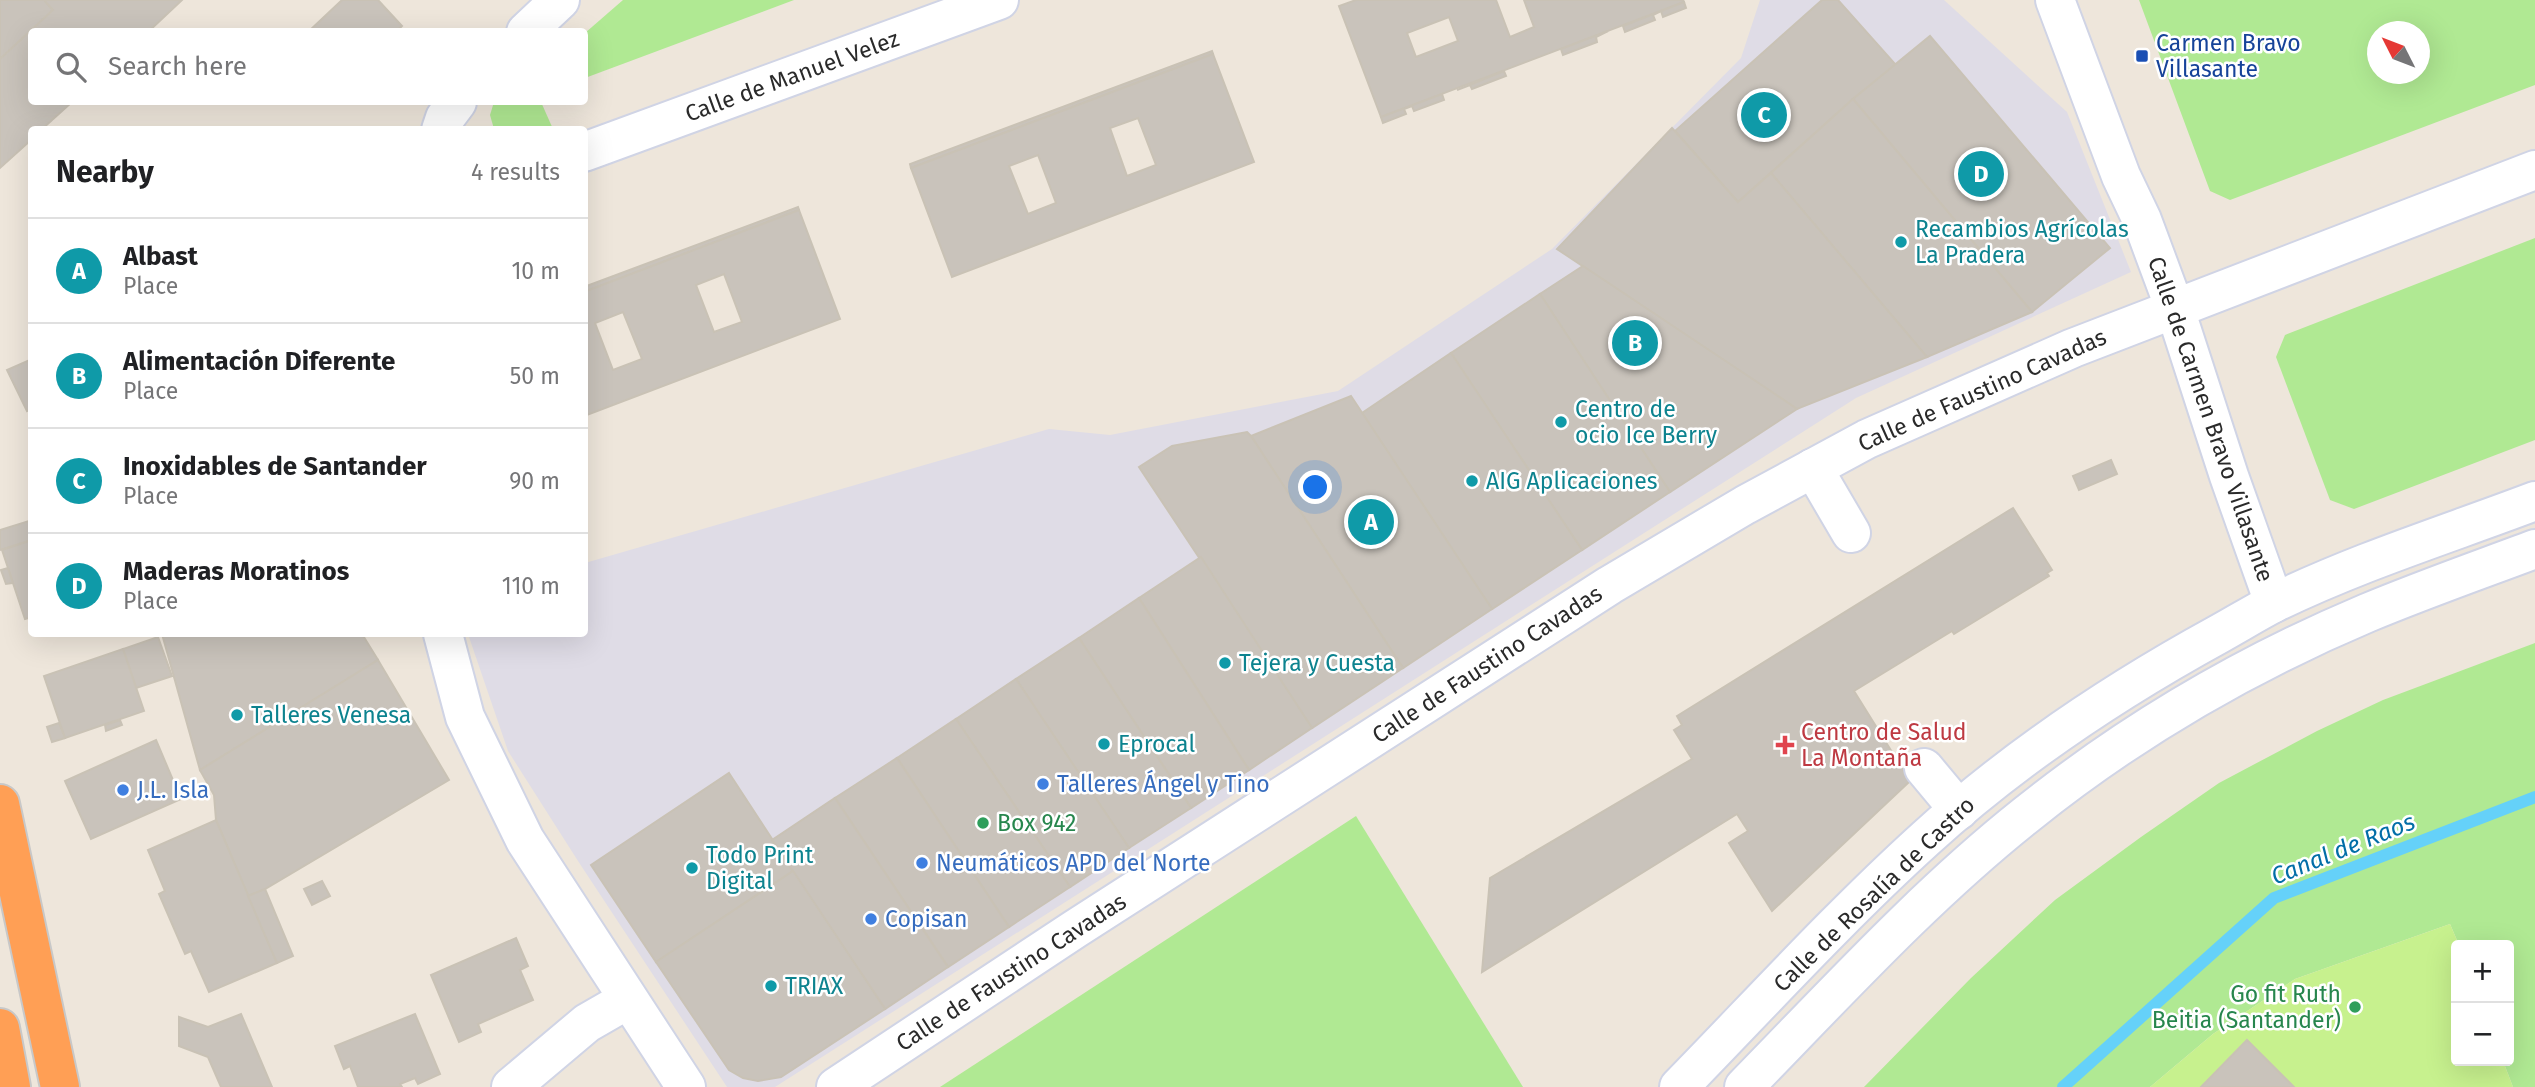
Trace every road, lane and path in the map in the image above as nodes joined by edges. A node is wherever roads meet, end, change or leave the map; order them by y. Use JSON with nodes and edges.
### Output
{"nodes":[{"id":1,"x":561,"y":0,"type":"edge"},
{"id":2,"x":999,"y":0,"type":"edge"},
{"id":3,"x":2055,"y":0,"type":"edge"},
{"id":4,"x":530,"y":28,"type":"edge"},
{"id":5,"x":455,"y":105,"type":"edge"},
{"id":6,"x":442,"y":126,"type":"edge"},
{"id":7,"x":588,"y":151,"type":"edge"},
{"id":8,"x":2535,"y":170,"type":"edge"},
{"id":9,"x":2175,"y":309,"type":"junction"},
{"id":10,"x":1813,"y":468,"type":"junction"},
{"id":11,"x":2535,"y":501,"type":"edge"},
{"id":12,"x":1851,"y":533,"type":"dead end"},
{"id":13,"x":2535,"y":549,"type":"edge"},
{"id":14,"x":2274,"y":603,"type":"junction"},
{"id":15,"x":444,"y":637,"type":"edge"},
{"id":16,"x":1924,"y":768,"type":"dead end"},
{"id":17,"x":0,"y":804,"type":"edge"},
{"id":18,"x":1959,"y":810,"type":"junction"},
{"id":19,"x":628,"y":1000,"type":"junction"},
{"id":20,"x":0,"y":1028,"type":"edge"},
{"id":21,"x":11,"y":1087,"type":"edge"},
{"id":22,"x":60,"y":1087,"type":"edge"},
{"id":23,"x":511,"y":1087,"type":"edge"},
{"id":24,"x":686,"y":1087,"type":"edge"},
{"id":25,"x":835,"y":1087,"type":"edge"},
{"id":26,"x":1679,"y":1087,"type":"edge"},
{"id":27,"x":1744,"y":1087,"type":"edge"}],
"edges":[{"from":1,"to":4,"type":"street"},
{"from":2,"to":7,"type":"street","name":"Calle de Manuel Velez"},
{"from":3,"to":9,"type":"street","name":"Calle de Carmen Bravo Villasante"},
{"from":5,"to":6,"type":"street"},
{"from":8,"to":9,"type":"street","name":"Calle de Faustino Cavadas"},
{"from":9,"to":10,"type":"street","name":"Calle de Faustino Cavadas"},
{"from":9,"to":14,"type":"street","name":"Calle de Carmen Bravo Villasante"},
{"from":10,"to":12,"type":"street"},
{"from":10,"to":25,"type":"street","name":"Calle de Faustino Cavadas"},
{"from":11,"to":14,"type":"street","name":"Calle de Rosalía de Castro"},
{"from":13,"to":27,"type":"street","name":"Calle de Rosalía de Castro"},
{"from":14,"to":18,"type":"street","name":"Calle de Rosalía de Castro"},
{"from":15,"to":19,"type":"street"},
{"from":16,"to":18,"type":"street"},
{"from":17,"to":22,"type":"highway"},
{"from":18,"to":26,"type":"street","name":"Calle de Rosalía de Castro"},
{"from":19,"to":23,"type":"street"},
{"from":19,"to":24,"type":"street"},
{"from":20,"to":21,"type":"highway"}]}
